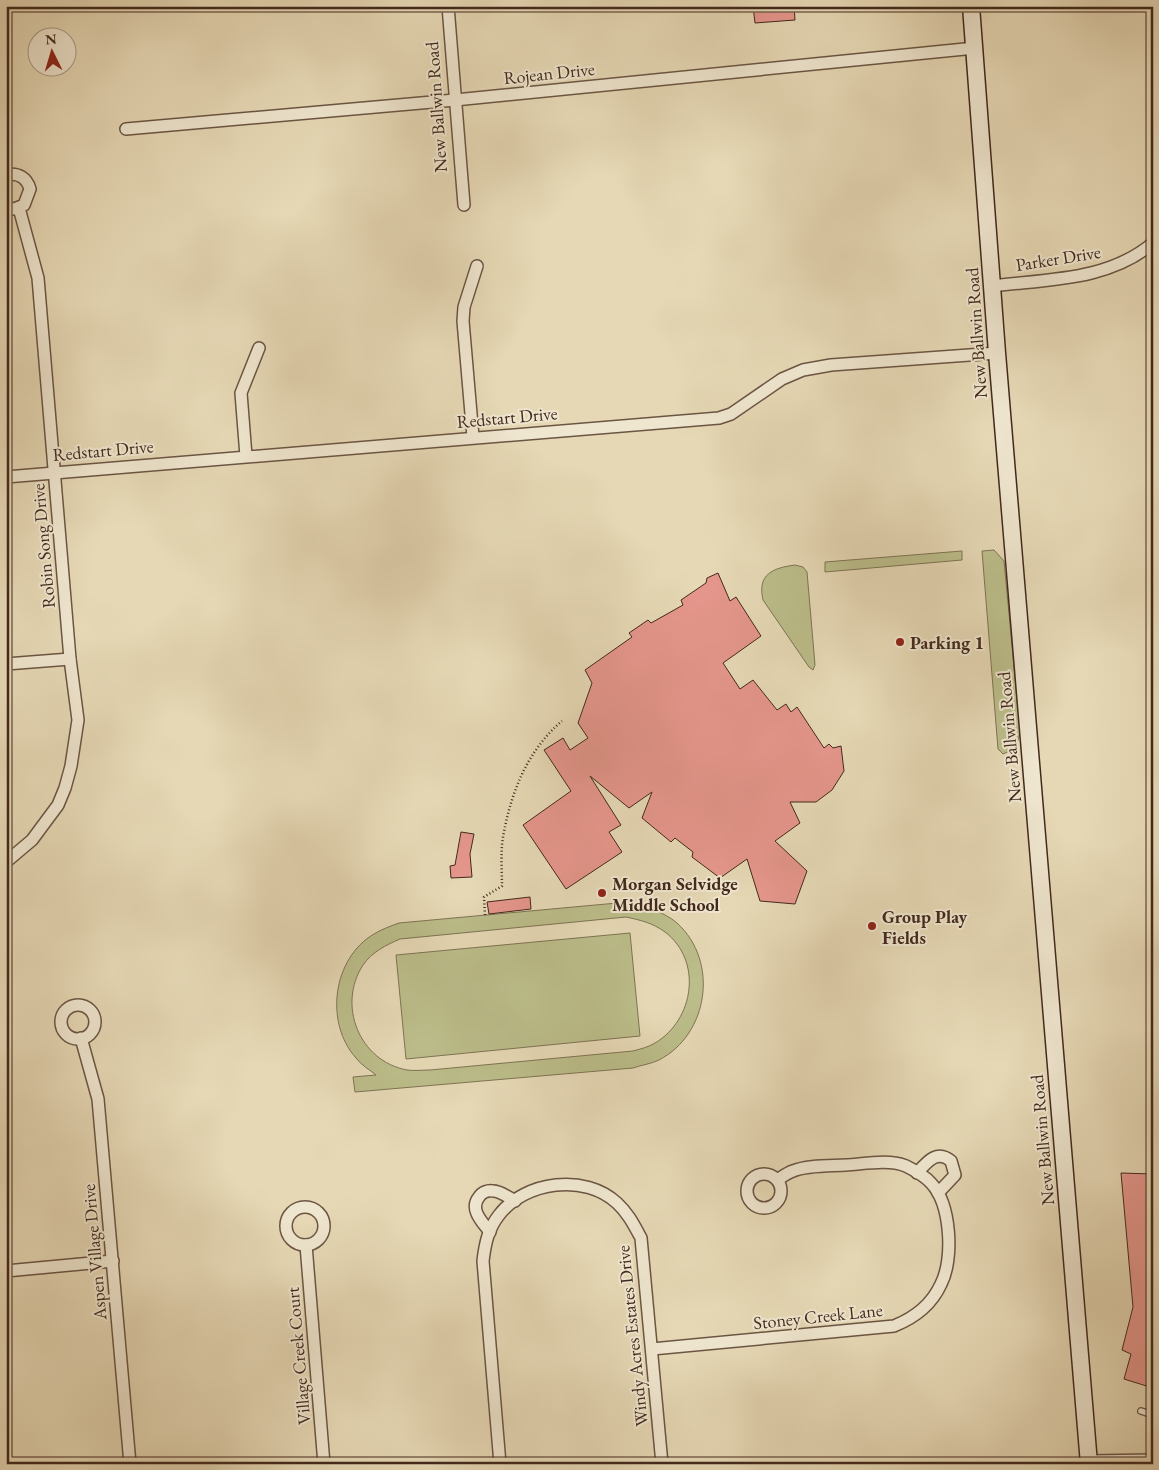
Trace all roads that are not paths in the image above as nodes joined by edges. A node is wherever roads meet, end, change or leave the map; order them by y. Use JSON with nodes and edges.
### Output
{"nodes":[{"id":1,"x":448,"y":6,"type":"edge"},
{"id":2,"x":971,"y":6,"type":"edge"},
{"id":3,"x":975,"y":48,"type":"junction"},
{"id":4,"x":456,"y":100,"type":"junction"},
{"id":5,"x":126,"y":129,"type":"dead end"},
{"id":6,"x":6,"y":175,"type":"edge"},
{"id":7,"x":464,"y":205,"type":"dead end"},
{"id":8,"x":6,"y":208,"type":"edge"},
{"id":9,"x":19,"y":208,"type":"junction"},
{"id":10,"x":1153,"y":243,"type":"edge"},
{"id":11,"x":477,"y":266,"type":"dead end"},
{"id":12,"x":992,"y":286,"type":"junction"},
{"id":13,"x":259,"y":348,"type":"dead end"},
{"id":14,"x":997,"y":353,"type":"junction"},
{"id":15,"x":473,"y":437,"type":"junction"},
{"id":16,"x":246,"y":456,"type":"junction"},
{"id":17,"x":54,"y":471,"type":"junction"},
{"id":18,"x":6,"y":477,"type":"edge"},
{"id":19,"x":70,"y":659,"type":"junction"},
{"id":20,"x":6,"y":664,"type":"edge"},
{"id":21,"x":6,"y":862,"type":"edge"},
{"id":22,"x":81,"y":1038,"type":"dead end"},
{"id":23,"x":917,"y":1172,"type":"junction"},
{"id":24,"x":776,"y":1180,"type":"dead end"},
{"id":25,"x":938,"y":1193,"type":"junction"},
{"id":26,"x":515,"y":1201,"type":"junction"},
{"id":27,"x":490,"y":1232,"type":"junction"},
{"id":28,"x":306,"y":1244,"type":"dead end"},
{"id":29,"x":113,"y":1262,"type":"junction"},
{"id":30,"x":6,"y":1271,"type":"edge"},
{"id":31,"x":652,"y":1349,"type":"junction"},
{"id":32,"x":1141,"y":1411,"type":"dead end"},
{"id":33,"x":1153,"y":1415,"type":"edge"},
{"id":34,"x":1153,"y":1460,"type":"edge"},
{"id":35,"x":1089,"y":1462,"type":"edge"},
{"id":36,"x":130,"y":1464,"type":"edge"},
{"id":37,"x":324,"y":1464,"type":"edge"},
{"id":38,"x":500,"y":1464,"type":"edge"},
{"id":39,"x":662,"y":1464,"type":"edge"}],
"edges":[{"from":1,"to":4,"type":"street","name":"New Ballwin Road"},
{"from":2,"to":3,"type":"main road","name":"New Ballwin Road"},
{"from":3,"to":4,"type":"street","name":"Rojean Drive"},
{"from":3,"to":12,"type":"main road","name":"New Ballwin Road"},
{"from":4,"to":5,"type":"street","name":"Rojean Drive"},
{"from":4,"to":7,"type":"street","name":"New Ballwin Road"},
{"from":6,"to":9,"type":"street"},
{"from":8,"to":9,"type":"street"},
{"from":9,"to":17,"type":"street","name":"Robin Song Drive"},
{"from":10,"to":12,"type":"street","name":"Parker Drive"},
{"from":11,"to":15,"type":"street"},
{"from":12,"to":14,"type":"main road","name":"New Ballwin Road"},
{"from":13,"to":16,"type":"street"},
{"from":14,"to":15,"type":"street","name":"Redstart Drive"},
{"from":14,"to":35,"type":"main road","name":"New Ballwin Road"},
{"from":15,"to":16,"type":"street","name":"Redstart Drive"},
{"from":16,"to":17,"type":"street","name":"Redstart Drive"},
{"from":17,"to":18,"type":"street","name":"Redstart Drive"},
{"from":17,"to":19,"type":"street","name":"Robin Song Drive"},
{"from":19,"to":20,"type":"street"},
{"from":19,"to":21,"type":"street","name":"Robin Song Drive"},
{"from":22,"to":29,"type":"street","name":"Aspen Village Drive"},
{"from":23,"to":24,"type":"street","name":"Stoney Creek Lane"},
{"from":23,"to":25,"type":"street","name":"Stoney Creek Lane"},
{"from":23,"to":25,"type":"street"},
{"from":25,"to":31,"type":"street","name":"Stoney Creek Lane"},
{"from":26,"to":27,"type":"street","name":"Windy Acres Estates Drive"},
{"from":26,"to":27,"type":"street"},
{"from":26,"to":31,"type":"street","name":"Windy Acres Estates Drive"},
{"from":27,"to":38,"type":"street","name":"Windy Acres Estates Drive"},
{"from":28,"to":37,"type":"street","name":"Village Creek Court"},
{"from":29,"to":30,"type":"street"},
{"from":29,"to":36,"type":"street","name":"Aspen Village Drive"},
{"from":31,"to":39,"type":"street","name":"Windy Acres Estates Drive"},
{"from":32,"to":33,"type":"lane"},
{"from":34,"to":35,"type":"street"}]}
